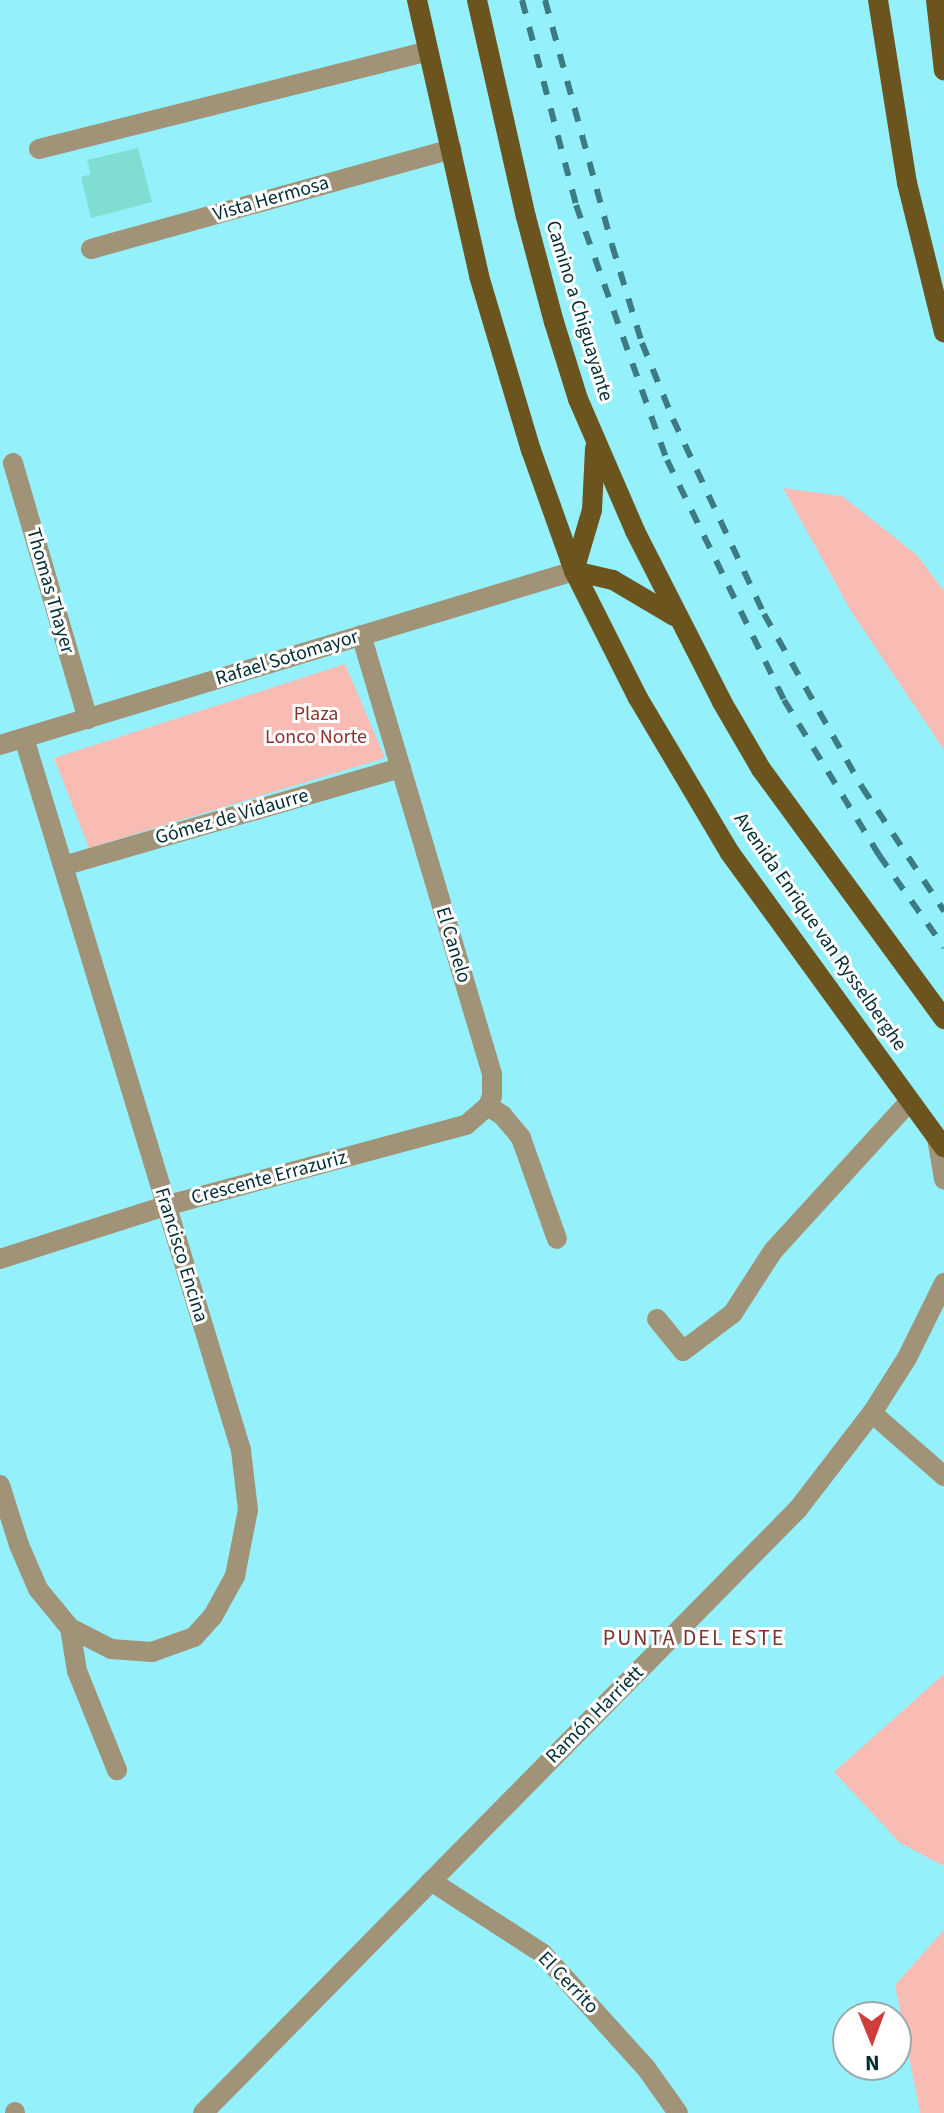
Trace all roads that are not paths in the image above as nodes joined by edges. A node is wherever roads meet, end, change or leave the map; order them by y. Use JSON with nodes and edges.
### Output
{"nodes":[{"id":1,"x":417,"y":0,"type":"edge"},
{"id":2,"x":477,"y":0,"type":"edge"},
{"id":3,"x":878,"y":0,"type":"edge"},
{"id":4,"x":936,"y":0,"type":"edge"},
{"id":5,"x":428,"y":51,"type":"junction"},
{"id":6,"x":944,"y":71,"type":"edge"},
{"id":7,"x":39,"y":149,"type":"dead end"},
{"id":8,"x":451,"y":149,"type":"junction"},
{"id":9,"x":91,"y":249,"type":"dead end"},
{"id":10,"x":944,"y":333,"type":"edge"},
{"id":11,"x":593,"y":436,"type":"junction"},
{"id":12,"x":13,"y":463,"type":"dead end"},
{"id":13,"x":574,"y":571,"type":"junction"},
{"id":14,"x":678,"y":620,"type":"junction"},
{"id":15,"x":361,"y":635,"type":"junction"},
{"id":16,"x":88,"y":719,"type":"junction"},
{"id":17,"x":24,"y":738,"type":"junction"},
{"id":18,"x":0,"y":745,"type":"edge"},
{"id":19,"x":401,"y":768,"type":"junction"},
{"id":20,"x":63,"y":866,"type":"junction"},
{"id":21,"x":944,"y":1019,"type":"edge"},
{"id":22,"x":910,"y":1101,"type":"junction"},
{"id":23,"x":488,"y":1106,"type":"junction"},
{"id":24,"x":941,"y":1143,"type":"edge"},
{"id":25,"x":944,"y":1179,"type":"edge"},
{"id":26,"x":165,"y":1206,"type":"junction"},
{"id":27,"x":557,"y":1239,"type":"dead end"},
{"id":28,"x":0,"y":1259,"type":"edge"},
{"id":29,"x":944,"y":1283,"type":"edge"},
{"id":30,"x":657,"y":1319,"type":"dead end"},
{"id":31,"x":872,"y":1413,"type":"junction"},
{"id":32,"x":944,"y":1476,"type":"edge"},
{"id":33,"x":0,"y":1485,"type":"edge"},
{"id":34,"x":70,"y":1628,"type":"junction"},
{"id":35,"x":117,"y":1770,"type":"dead end"},
{"id":36,"x":431,"y":1881,"type":"junction"},
{"id":37,"x":203,"y":2113,"type":"edge"},
{"id":38,"x":678,"y":2113,"type":"edge"}],
"edges":[{"from":1,"to":5,"type":"main road"},
{"from":2,"to":11,"type":"main road","name":"Camino a Chiguayante"},
{"from":3,"to":10,"type":"main road"},
{"from":4,"to":6,"type":"main road"},
{"from":5,"to":7,"type":"street"},
{"from":5,"to":8,"type":"main road"},
{"from":8,"to":9,"type":"street","name":"Vista Hermosa"},
{"from":8,"to":13,"type":"main road"},
{"from":11,"to":13,"type":"main road"},
{"from":11,"to":14,"type":"main road","name":"Camino a Chiguayante"},
{"from":12,"to":16,"type":"street","name":"Thomas Thayer"},
{"from":13,"to":14,"type":"main road"},
{"from":13,"to":15,"type":"street","name":"Rafael Sotomayor"},
{"from":13,"to":22,"type":"main road","name":"Avenida Enrique van Rysselberghe"},
{"from":14,"to":21,"type":"main road"},
{"from":15,"to":16,"type":"street","name":"Rafael Sotomayor"},
{"from":15,"to":19,"type":"street","name":"El Canelo"},
{"from":16,"to":17,"type":"street","name":"Rafael Sotomayor"},
{"from":17,"to":18,"type":"street","name":"Rafael Sotomayor"},
{"from":17,"to":20,"type":"street","name":"Francisco Encina"},
{"from":19,"to":20,"type":"street","name":"Gómez de Vidaurre"},
{"from":19,"to":23,"type":"street","name":"El Canelo"},
{"from":20,"to":26,"type":"street","name":"Francisco Encina"},
{"from":22,"to":24,"type":"main road","name":"Avenida Enrique van Rysselberghe"},
{"from":22,"to":30,"type":"street"},
{"from":23,"to":26,"type":"street","name":"Crescente Errazuriz"},
{"from":23,"to":27,"type":"street"},
{"from":24,"to":25,"type":"street"},
{"from":26,"to":28,"type":"street","name":"Crescente Errazuriz"},
{"from":26,"to":34,"type":"street","name":"Francisco Encina"},
{"from":29,"to":31,"type":"street","name":"Ramón Harriett"},
{"from":31,"to":32,"type":"street"},
{"from":31,"to":36,"type":"street","name":"Ramón Harriett"},
{"from":33,"to":34,"type":"street"},
{"from":34,"to":35,"type":"street"},
{"from":36,"to":37,"type":"street","name":"Ramón Harriett"},
{"from":36,"to":38,"type":"street","name":"El Cerrito"}]}
